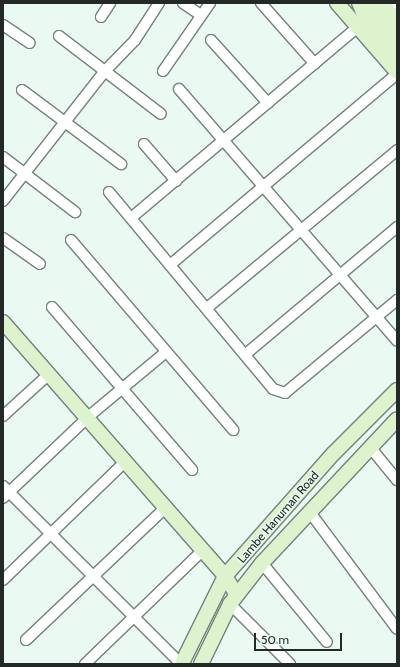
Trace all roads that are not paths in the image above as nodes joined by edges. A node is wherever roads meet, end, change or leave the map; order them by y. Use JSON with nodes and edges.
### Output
{"nodes":[{"id":1,"x":110,"y":3,"type":"edge"},
{"id":2,"x":159,"y":3,"type":"edge"},
{"id":3,"x":183,"y":3,"type":"edge"},
{"id":4,"x":210,"y":3,"type":"edge"},
{"id":5,"x":261,"y":3,"type":"edge"},
{"id":6,"x":337,"y":3,"type":"edge"},
{"id":7,"x":360,"y":3,"type":"edge"},
{"id":8,"x":389,"y":6,"type":"edge"},
{"id":9,"x":201,"y":15,"type":"junction"},
{"id":10,"x":101,"y":17,"type":"dead end"},
{"id":11,"x":397,"y":21,"type":"edge"},
{"id":12,"x":3,"y":25,"type":"edge"},
{"id":13,"x":358,"y":27,"type":"junction"},
{"id":14,"x":59,"y":36,"type":"dead end"},
{"id":15,"x":397,"y":37,"type":"edge"},
{"id":16,"x":211,"y":40,"type":"dead end"},
{"id":17,"x":30,"y":43,"type":"dead end"},
{"id":18,"x":397,"y":56,"type":"edge"},
{"id":19,"x":315,"y":64,"type":"junction"},
{"id":20,"x":106,"y":71,"type":"junction"},
{"id":21,"x":163,"y":71,"type":"dead end"},
{"id":22,"x":397,"y":73,"type":"edge"},
{"id":23,"x":22,"y":90,"type":"dead end"},
{"id":24,"x":179,"y":90,"type":"dead end"},
{"id":25,"x":268,"y":103,"type":"junction"},
{"id":26,"x":161,"y":114,"type":"dead end"},
{"id":27,"x":64,"y":123,"type":"junction"},
{"id":28,"x":223,"y":141,"type":"junction"},
{"id":29,"x":144,"y":144,"type":"dead end"},
{"id":30,"x":397,"y":150,"type":"edge"},
{"id":31,"x":3,"y":156,"type":"edge"},
{"id":32,"x":121,"y":164,"type":"dead end"},
{"id":33,"x":24,"y":173,"type":"junction"},
{"id":34,"x":176,"y":180,"type":"junction"},
{"id":35,"x":262,"y":185,"type":"junction"},
{"id":36,"x":109,"y":192,"type":"dead end"},
{"id":37,"x":3,"y":201,"type":"edge"},
{"id":38,"x":76,"y":212,"type":"dead end"},
{"id":39,"x":131,"y":218,"type":"junction"},
{"id":40,"x":397,"y":227,"type":"edge"},
{"id":41,"x":300,"y":229,"type":"junction"},
{"id":42,"x":3,"y":238,"type":"edge"},
{"id":43,"x":70,"y":240,"type":"dead end"},
{"id":44,"x":40,"y":264,"type":"dead end"},
{"id":45,"x":170,"y":264,"type":"junction"},
{"id":46,"x":339,"y":274,"type":"junction"},
{"id":47,"x":397,"y":300,"type":"edge"},
{"id":48,"x":52,"y":307,"type":"dead end"},
{"id":49,"x":207,"y":308,"type":"junction"},
{"id":50,"x":377,"y":317,"type":"junction"},
{"id":51,"x":4,"y":328,"type":"edge"},
{"id":52,"x":397,"y":341,"type":"edge"},
{"id":53,"x":166,"y":352,"type":"junction"},
{"id":54,"x":247,"y":353,"type":"junction"},
{"id":55,"x":49,"y":374,"type":"junction"},
{"id":56,"x":122,"y":389,"type":"junction"},
{"id":57,"x":397,"y":390,"type":"edge"},
{"id":58,"x":3,"y":416,"type":"edge"},
{"id":59,"x":88,"y":417,"type":"junction"},
{"id":60,"x":397,"y":419,"type":"edge"},
{"id":61,"x":233,"y":430,"type":"dead end"},
{"id":62,"x":370,"y":447,"type":"junction"},
{"id":63,"x":126,"y":461,"type":"junction"},
{"id":64,"x":192,"y":470,"type":"dead end"},
{"id":65,"x":397,"y":480,"type":"edge"},
{"id":66,"x":5,"y":492,"type":"edge"},
{"id":67,"x":166,"y":507,"type":"junction"},
{"id":68,"x":309,"y":511,"type":"junction"},
{"id":69,"x":50,"y":533,"type":"junction"},
{"id":70,"x":203,"y":550,"type":"junction"},
{"id":71,"x":262,"y":563,"type":"junction"},
{"id":72,"x":92,"y":576,"type":"junction"},
{"id":73,"x":225,"y":576,"type":"junction"},
{"id":74,"x":3,"y":580,"type":"edge"},
{"id":75,"x":233,"y":599,"type":"junction"},
{"id":76,"x":134,"y":617,"type":"junction"},
{"id":77,"x":397,"y":629,"type":"edge"},
{"id":78,"x":26,"y":640,"type":"dead end"},
{"id":79,"x":327,"y":642,"type":"dead end"},
{"id":80,"x":184,"y":663,"type":"edge"},
{"id":81,"x":85,"y":664,"type":"edge"},
{"id":82,"x":201,"y":664,"type":"edge"},
{"id":83,"x":290,"y":664,"type":"edge"}],
"edges":[{"from":1,"to":10,"type":"street"},
{"from":2,"to":20,"type":"street"},
{"from":3,"to":9,"type":"street"},
{"from":4,"to":9,"type":"street"},
{"from":5,"to":19,"type":"street"},
{"from":6,"to":13,"type":"main road"},
{"from":7,"to":15,"type":"main road"},
{"from":7,"to":18,"type":"main road"},
{"from":8,"to":11,"type":"main road"},
{"from":9,"to":21,"type":"street"},
{"from":12,"to":17,"type":"street"},
{"from":13,"to":19,"type":"street"},
{"from":13,"to":22,"type":"main road"},
{"from":14,"to":20,"type":"street"},
{"from":16,"to":25,"type":"street"},
{"from":19,"to":25,"type":"street"},
{"from":20,"to":26,"type":"street"},
{"from":20,"to":27,"type":"street"},
{"from":22,"to":35,"type":"street"},
{"from":23,"to":27,"type":"street"},
{"from":24,"to":28,"type":"street"},
{"from":25,"to":28,"type":"street"},
{"from":27,"to":32,"type":"street"},
{"from":27,"to":33,"type":"street"},
{"from":28,"to":34,"type":"street"},
{"from":28,"to":35,"type":"street"},
{"from":29,"to":34,"type":"street"},
{"from":30,"to":41,"type":"street"},
{"from":31,"to":33,"type":"street"},
{"from":33,"to":37,"type":"street"},
{"from":33,"to":38,"type":"street"},
{"from":34,"to":39,"type":"street"},
{"from":35,"to":41,"type":"street"},
{"from":35,"to":45,"type":"street"},
{"from":36,"to":39,"type":"street"},
{"from":39,"to":45,"type":"street"},
{"from":40,"to":46,"type":"street"},
{"from":41,"to":46,"type":"street"},
{"from":41,"to":49,"type":"street"},
{"from":42,"to":44,"type":"street"},
{"from":43,"to":53,"type":"street"},
{"from":45,"to":49,"type":"street"},
{"from":46,"to":50,"type":"street"},
{"from":46,"to":54,"type":"street"},
{"from":47,"to":50,"type":"street"},
{"from":48,"to":56,"type":"street"},
{"from":49,"to":54,"type":"street"},
{"from":50,"to":52,"type":"street"},
{"from":50,"to":54,"type":"street"},
{"from":51,"to":55,"type":"main road"},
{"from":53,"to":56,"type":"street"},
{"from":53,"to":61,"type":"street"},
{"from":55,"to":58,"type":"street"},
{"from":55,"to":59,"type":"main road"},
{"from":56,"to":59,"type":"street"},
{"from":56,"to":64,"type":"street"},
{"from":57,"to":73,"type":"main road","name":"Lambe Hanuman Road"},
{"from":59,"to":63,"type":"main road"},
{"from":59,"to":66,"type":"street"},
{"from":60,"to":62,"type":"main road","name":"Lambe Hanuman Road"},
{"from":62,"to":65,"type":"street"},
{"from":62,"to":68,"type":"main road","name":"Lambe Hanuman Road"},
{"from":63,"to":67,"type":"main road"},
{"from":63,"to":69,"type":"street"},
{"from":66,"to":69,"type":"street"},
{"from":67,"to":70,"type":"main road"},
{"from":67,"to":72,"type":"street"},
{"from":68,"to":71,"type":"main road","name":"Lambe Hanuman Road"},
{"from":68,"to":77,"type":"street"},
{"from":69,"to":72,"type":"street"},
{"from":69,"to":74,"type":"street"},
{"from":70,"to":73,"type":"main road"},
{"from":70,"to":76,"type":"street"},
{"from":71,"to":75,"type":"main road","name":"Lambe Hanuman Road"},
{"from":71,"to":79,"type":"street"},
{"from":72,"to":76,"type":"street"},
{"from":72,"to":78,"type":"street"},
{"from":73,"to":75,"type":"main road"},
{"from":73,"to":80,"type":"main road","name":"Lambe Hanuman Road"},
{"from":75,"to":82,"type":"main road","name":"Lambe Hanuman Road"},
{"from":75,"to":83,"type":"street"},
{"from":76,"to":80,"type":"street"},
{"from":76,"to":81,"type":"street"}]}
